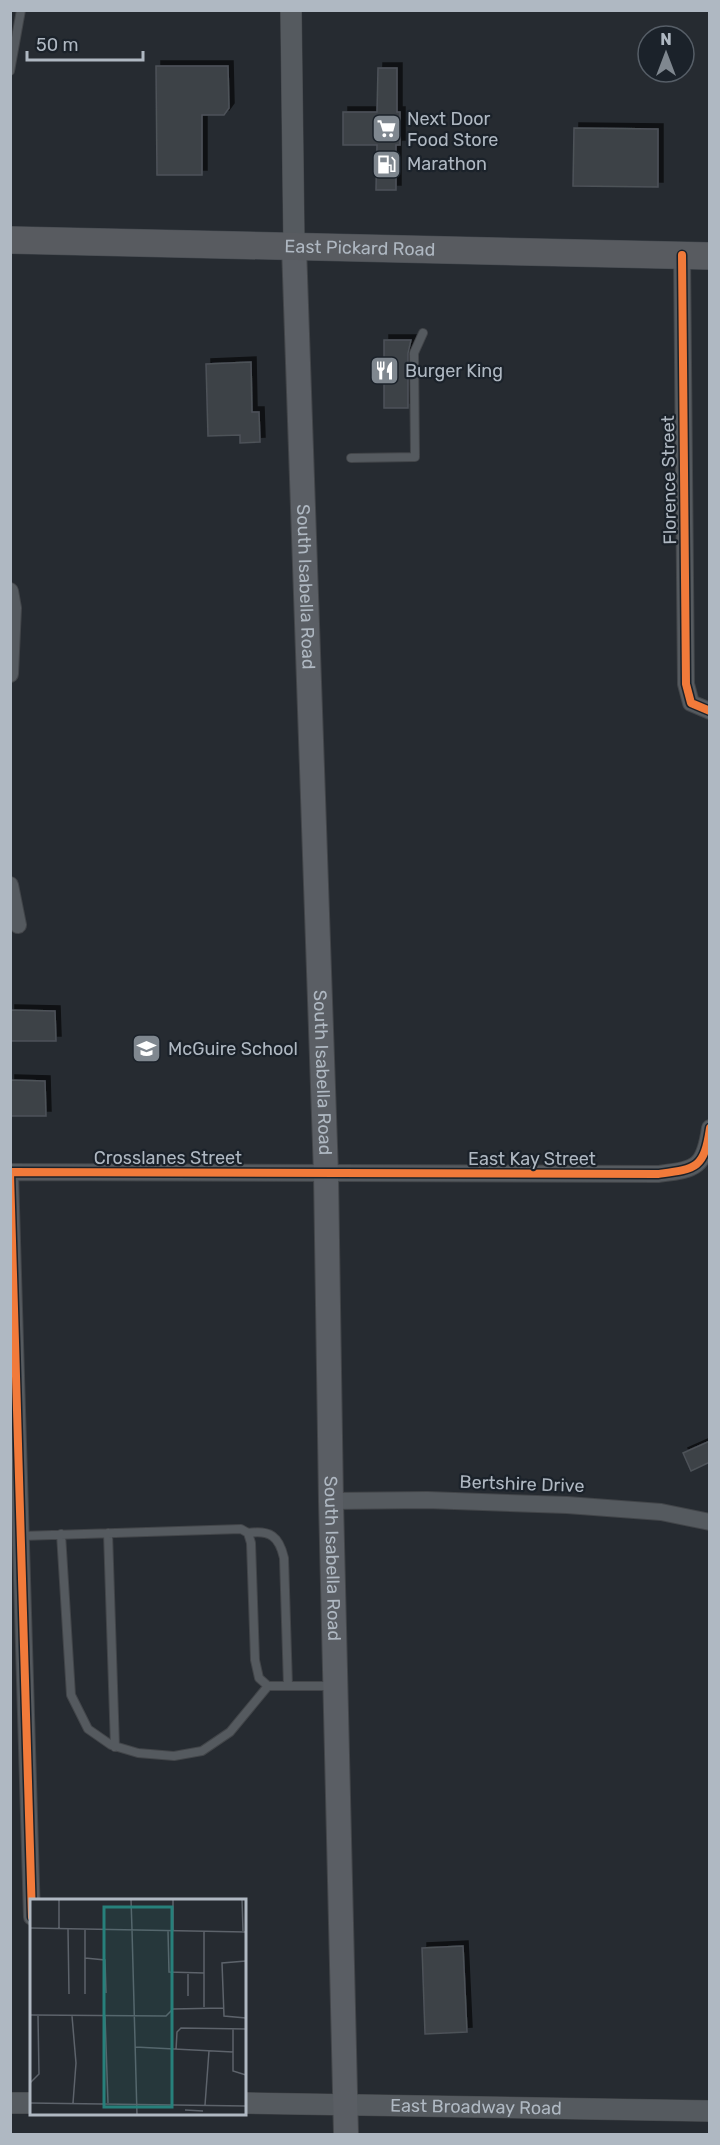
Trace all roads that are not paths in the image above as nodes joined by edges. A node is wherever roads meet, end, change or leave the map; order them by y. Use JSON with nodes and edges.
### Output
{"nodes":[{"id":1,"x":21,"y":10,"type":"edge"},
{"id":2,"x":291,"y":10,"type":"edge"},
{"id":3,"x":10,"y":71,"type":"edge"},
{"id":4,"x":10,"y":240,"type":"edge"},
{"id":5,"x":294,"y":247,"type":"junction"},
{"id":6,"x":682,"y":255,"type":"junction"},
{"id":7,"x":710,"y":256,"type":"edge"},
{"id":8,"x":423,"y":333,"type":"dead end"},
{"id":9,"x":351,"y":458,"type":"dead end"},
{"id":10,"x":10,"y":591,"type":"edge"},
{"id":11,"x":10,"y":674,"type":"edge"},
{"id":12,"x":710,"y":711,"type":"edge"},
{"id":13,"x":10,"y":885,"type":"edge"},
{"id":14,"x":18,"y":925,"type":"dead end"},
{"id":15,"x":710,"y":1128,"type":"edge"},
{"id":16,"x":10,"y":1172,"type":"edge"},
{"id":17,"x":326,"y":1174,"type":"junction"},
{"id":18,"x":331,"y":1501,"type":"junction"},
{"id":19,"x":710,"y":1522,"type":"edge"},
{"id":20,"x":108,"y":1533,"type":"junction"},
{"id":21,"x":248,"y":1533,"type":"junction"},
{"id":22,"x":61,"y":1534,"type":"junction"},
{"id":23,"x":21,"y":1536,"type":"junction"},
{"id":24,"x":268,"y":1686,"type":"junction"},
{"id":25,"x":288,"y":1686,"type":"junction"},
{"id":26,"x":336,"y":1686,"type":"junction"},
{"id":27,"x":115,"y":1747,"type":"junction"},
{"id":28,"x":31,"y":1899,"type":"edge"},
{"id":29,"x":10,"y":2103,"type":"edge"},
{"id":30,"x":30,"y":2103,"type":"edge"},
{"id":31,"x":246,"y":2103,"type":"edge"},
{"id":32,"x":346,"y":2103,"type":"junction"},
{"id":33,"x":710,"y":2111,"type":"edge"},
{"id":34,"x":346,"y":2134,"type":"edge"}],
"edges":[{"from":1,"to":3,"type":"lane"},
{"from":2,"to":5,"type":"street","name":"South Isabella Road"},
{"from":4,"to":5,"type":"main road","name":"East Pickard Road"},
{"from":5,"to":6,"type":"main road","name":"East Pickard Road"},
{"from":5,"to":17,"type":"main road","name":"South Isabella Road"},
{"from":6,"to":7,"type":"main road","name":"East Pickard Road"},
{"from":6,"to":12,"type":"street","name":"Florence Street"},
{"from":8,"to":9,"type":"lane"},
{"from":10,"to":11,"type":"street"},
{"from":13,"to":14,"type":"street"},
{"from":15,"to":17,"type":"street","name":"East Kay Street"},
{"from":16,"to":17,"type":"street","name":"Crosslanes Street"},
{"from":16,"to":23,"type":"street"},
{"from":17,"to":18,"type":"main road","name":"South Isabella Road"},
{"from":18,"to":19,"type":"street","name":"Bertshire Drive"},
{"from":18,"to":26,"type":"main road","name":"South Isabella Road"},
{"from":20,"to":21,"type":"lane"},
{"from":20,"to":22,"type":"lane"},
{"from":20,"to":27,"type":"lane"},
{"from":21,"to":24,"type":"lane"},
{"from":21,"to":25,"type":"lane"},
{"from":22,"to":23,"type":"lane"},
{"from":22,"to":27,"type":"lane"},
{"from":23,"to":28,"type":"street"},
{"from":24,"to":25,"type":"lane"},
{"from":24,"to":27,"type":"lane"},
{"from":25,"to":26,"type":"lane"},
{"from":26,"to":32,"type":"main road","name":"South Isabella Road"},
{"from":29,"to":30,"type":"street"},
{"from":31,"to":32,"type":"street","name":"East Broadway Road"},
{"from":32,"to":33,"type":"street","name":"East Broadway Road"},
{"from":32,"to":34,"type":"main road","name":"South Isabella Road"}]}
